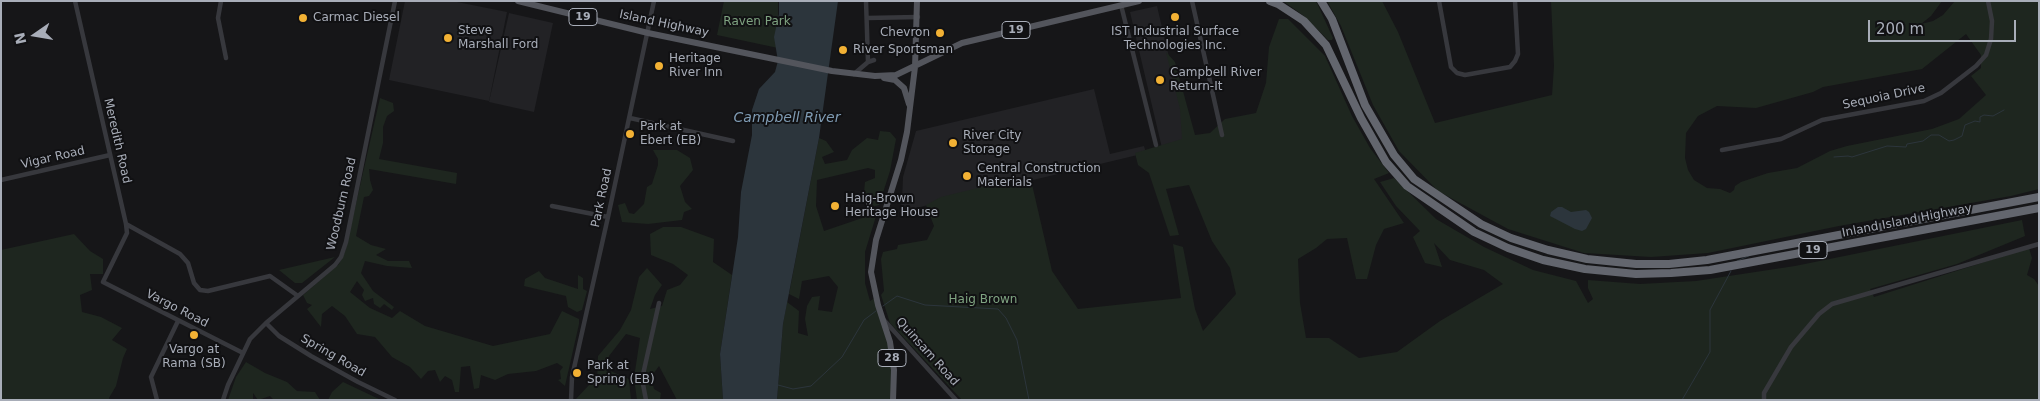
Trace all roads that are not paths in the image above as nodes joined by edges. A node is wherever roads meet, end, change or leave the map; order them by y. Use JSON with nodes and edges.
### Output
{"nodes":[{"id":1,"x":75,"y":1,"type":"edge"},
{"id":2,"x":221,"y":1,"type":"edge"},
{"id":3,"x":395,"y":1,"type":"edge"},
{"id":4,"x":518,"y":1,"type":"edge"},
{"id":5,"x":654,"y":1,"type":"edge"},
{"id":6,"x":866,"y":1,"type":"edge"},
{"id":7,"x":917,"y":1,"type":"edge"},
{"id":8,"x":1139,"y":1,"type":"edge"},
{"id":9,"x":1192,"y":1,"type":"edge"},
{"id":10,"x":1270,"y":1,"type":"edge"},
{"id":11,"x":1321,"y":1,"type":"edge"},
{"id":12,"x":1439,"y":1,"type":"edge"},
{"id":13,"x":1515,"y":1,"type":"edge"},
{"id":14,"x":1988,"y":1,"type":"edge"},
{"id":15,"x":1121,"y":5,"type":"junction"},
{"id":16,"x":918,"y":16,"type":"junction"},
{"id":17,"x":867,"y":18,"type":"junction"},
{"id":18,"x":648,"y":33,"type":"junction"},
{"id":19,"x":226,"y":58,"type":"dead end"},
{"id":20,"x":874,"y":60,"type":"dead end"},
{"id":21,"x":868,"y":62,"type":"junction"},
{"id":22,"x":915,"y":67,"type":"junction"},
{"id":23,"x":854,"y":74,"type":"junction"},
{"id":24,"x":875,"y":76,"type":"junction"},
{"id":25,"x":910,"y":107,"type":"junction"},
{"id":26,"x":630,"y":118,"type":"junction"},
{"id":27,"x":1222,"y":135,"type":"dead end"},
{"id":28,"x":733,"y":142,"type":"dead end"},
{"id":29,"x":1156,"y":145,"type":"dead end"},
{"id":30,"x":1722,"y":150,"type":"dead end"},
{"id":31,"x":110,"y":155,"type":"junction"},
{"id":32,"x":1,"y":180,"type":"edge"},
{"id":33,"x":2039,"y":197,"type":"edge"},
{"id":34,"x":552,"y":206,"type":"dead end"},
{"id":35,"x":2039,"y":208,"type":"edge"},
{"id":36,"x":608,"y":217,"type":"junction"},
{"id":37,"x":126,"y":224,"type":"junction"},
{"id":38,"x":2039,"y":244,"type":"edge"},
{"id":39,"x":103,"y":282,"type":"joint"},
{"id":40,"x":298,"y":296,"type":"junction"},
{"id":41,"x":659,"y":304,"type":"dead end"},
{"id":42,"x":883,"y":318,"type":"junction"},
{"id":43,"x":178,"y":321,"type":"junction"},
{"id":44,"x":266,"y":323,"type":"junction"},
{"id":45,"x":243,"y":353,"type":"junction"},
{"id":46,"x":157,"y":400,"type":"edge"},
{"id":47,"x":223,"y":400,"type":"edge"},
{"id":48,"x":395,"y":400,"type":"edge"},
{"id":49,"x":570,"y":400,"type":"edge"},
{"id":50,"x":646,"y":400,"type":"edge"},
{"id":51,"x":893,"y":400,"type":"edge"},
{"id":52,"x":956,"y":400,"type":"edge"},
{"id":53,"x":1764,"y":400,"type":"edge"}],
"edges":[{"from":1,"to":31,"type":"street","name":"Meredith Road"},
{"from":2,"to":19,"type":"street"},
{"from":3,"to":40,"type":"street","name":"Woodburn Road"},
{"from":4,"to":18,"type":"main road","name":"Island Highway","number":"19"},
{"from":5,"to":18,"type":"street","name":"Park Road"},
{"from":6,"to":17,"type":"street"},
{"from":7,"to":16,"type":"main road"},
{"from":8,"to":15,"type":"main road","number":"19"},
{"from":9,"to":27,"type":"street"},
{"from":10,"to":35,"type":"highway","name":"Inland Island Highway","number":"19"},
{"from":11,"to":33,"type":"highway","name":"Inland Island Highway","number":"19"},
{"from":12,"to":13,"type":"street"},
{"from":14,"to":30,"type":"street","name":"Sequoia Drive"},
{"from":15,"to":22,"type":"main road","number":"19"},
{"from":15,"to":29,"type":"street"},
{"from":16,"to":17,"type":"street"},
{"from":16,"to":22,"type":"main road"},
{"from":17,"to":21,"type":"street"},
{"from":18,"to":23,"type":"main road","name":"Island Highway","number":"19"},
{"from":18,"to":26,"type":"street","name":"Park Road"},
{"from":20,"to":21,"type":"street"},
{"from":21,"to":23,"type":"street"},
{"from":22,"to":24,"type":"main road","number":"19"},
{"from":22,"to":25,"type":"main road","number":"28"},
{"from":23,"to":24,"type":"main road","number":"19"},
{"from":24,"to":25,"type":"main road"},
{"from":25,"to":42,"type":"main road","number":"28"},
{"from":26,"to":28,"type":"street"},
{"from":26,"to":36,"type":"street","name":"Park Road"},
{"from":31,"to":32,"type":"street","name":"Vigar Road"},
{"from":31,"to":37,"type":"street","name":"Meredith Road"},
{"from":34,"to":36,"type":"street"},
{"from":36,"to":49,"type":"street","name":"Park Road"},
{"from":37,"to":39,"type":"street","name":"Meredith Road"},
{"from":37,"to":40,"type":"street"},
{"from":38,"to":53,"type":"street"},
{"from":39,"to":43,"type":"street","name":"Vargo Road"},
{"from":40,"to":44,"type":"street","name":"Woodburn Road"},
{"from":41,"to":50,"type":"street"},
{"from":42,"to":51,"type":"main road","number":"28"},
{"from":42,"to":52,"type":"street","name":"Quinsam Road"},
{"from":43,"to":45,"type":"street","name":"Vargo Road"},
{"from":43,"to":46,"type":"street"},
{"from":44,"to":45,"type":"street","name":"Woodburn Road"},
{"from":44,"to":48,"type":"street","name":"Spring Road"},
{"from":45,"to":47,"type":"street","name":"Woodburn Road"}]}
